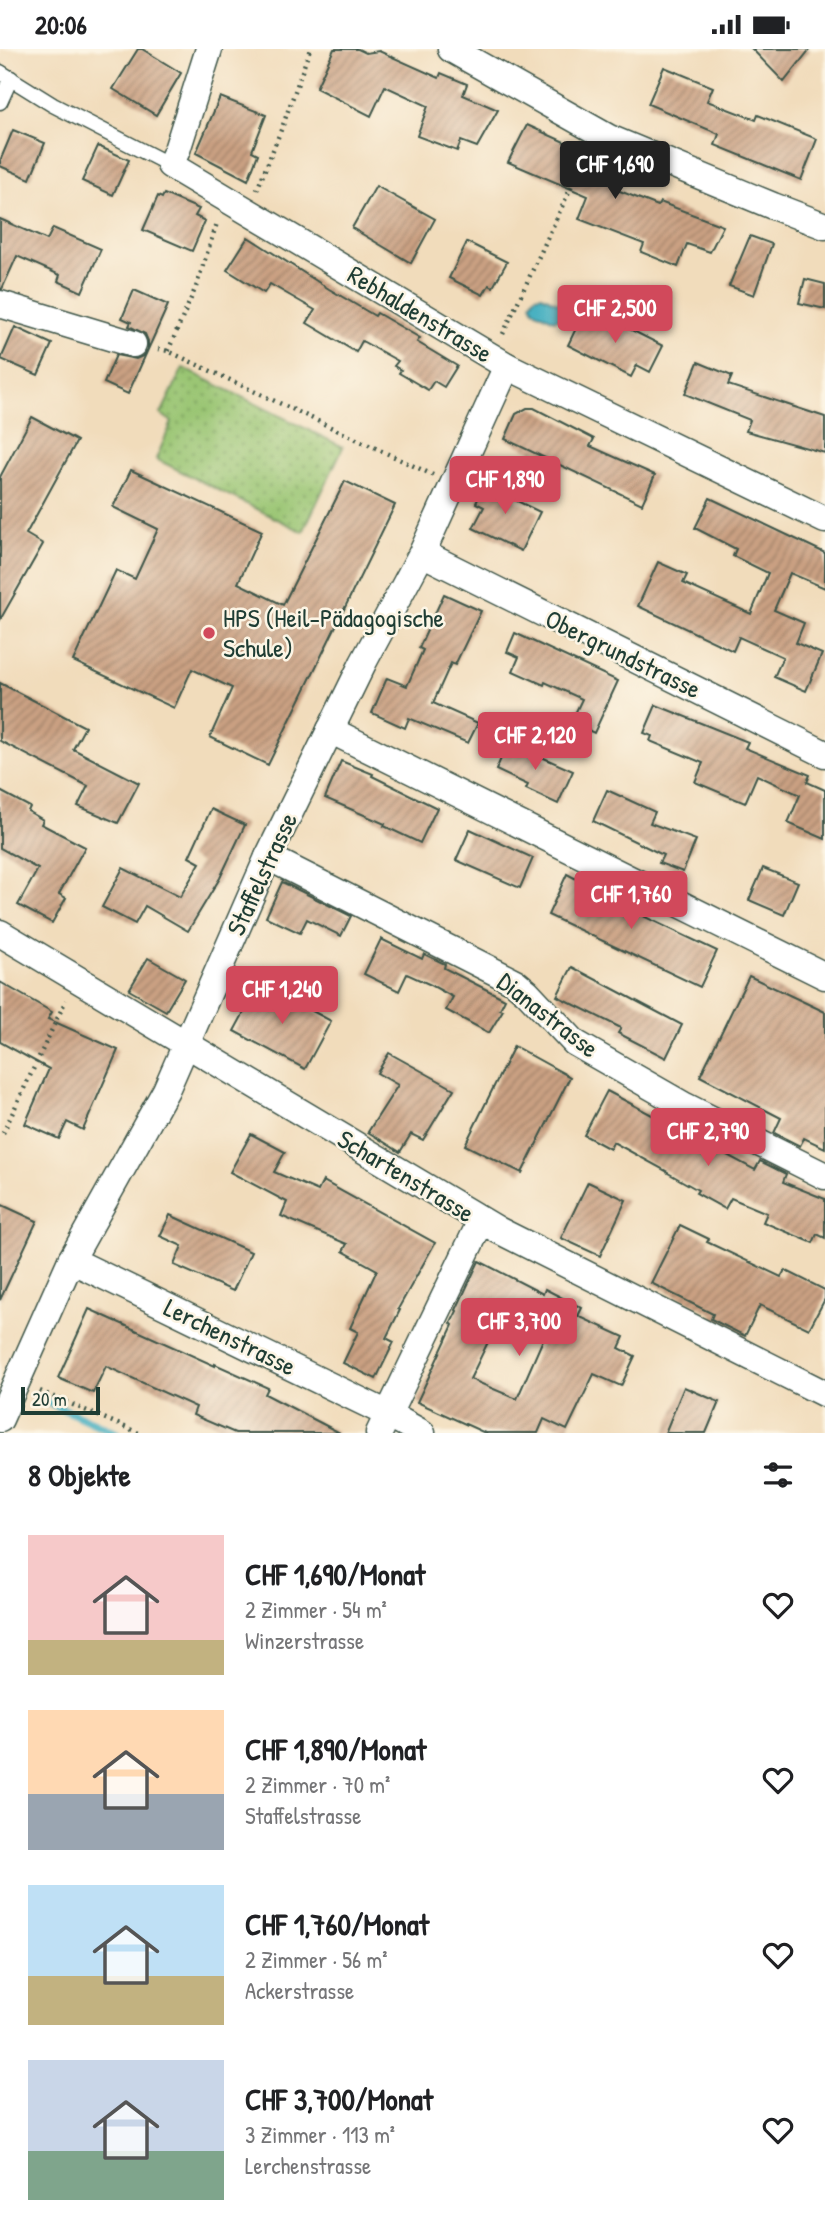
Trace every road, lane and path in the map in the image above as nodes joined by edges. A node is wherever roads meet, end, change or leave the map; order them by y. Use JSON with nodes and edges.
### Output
{"nodes":[{"id":1,"x":209,"y":49,"type":"edge"},
{"id":2,"x":310,"y":49,"type":"edge"},
{"id":3,"x":451,"y":49,"type":"edge"},
{"id":4,"x":5,"y":75,"type":"edge"},
{"id":5,"x":0,"y":102,"type":"edge"},
{"id":6,"x":596,"y":132,"type":"junction"},
{"id":7,"x":170,"y":165,"type":"junction"},
{"id":8,"x":257,"y":192,"type":"dead end"},
{"id":9,"x":225,"y":199,"type":"junction"},
{"id":10,"x":825,"y":226,"type":"edge"},
{"id":11,"x":0,"y":305,"type":"edge"},
{"id":12,"x":133,"y":344,"type":"joint"},
{"id":13,"x":168,"y":351,"type":"junction"},
{"id":14,"x":499,"y":362,"type":"junction"},
{"id":15,"x":452,"y":483,"type":"junction"},
{"id":16,"x":825,"y":520,"type":"edge"},
{"id":17,"x":422,"y":553,"type":"junction"},
{"id":18,"x":330,"y":730,"type":"junction"},
{"id":19,"x":825,"y":754,"type":"edge"},
{"id":20,"x":268,"y":857,"type":"junction"},
{"id":21,"x":0,"y":933,"type":"edge"},
{"id":22,"x":825,"y":976,"type":"edge"},
{"id":23,"x":67,"y":996,"type":"dead end"},
{"id":24,"x":186,"y":1044,"type":"junction"},
{"id":25,"x":3,"y":1133,"type":"dead end"},
{"id":26,"x":825,"y":1176,"type":"edge"},
{"id":27,"x":481,"y":1221,"type":"junction"},
{"id":28,"x":71,"y":1260,"type":"junction"},
{"id":29,"x":18,"y":1381,"type":"junction"},
{"id":30,"x":825,"y":1394,"type":"edge"},
{"id":31,"x":0,"y":1419,"type":"edge"},
{"id":32,"x":383,"y":1424,"type":"edge"},
{"id":33,"x":139,"y":1433,"type":"edge"},
{"id":34,"x":422,"y":1433,"type":"edge"}],
"edges":[{"from":1,"to":7,"type":"street"},
{"from":2,"to":8,"type":"path"},
{"from":3,"to":6,"type":"street"},
{"from":4,"to":5,"type":"lane"},
{"from":4,"to":7,"type":"lane"},
{"from":6,"to":10,"type":"street"},
{"from":6,"to":14,"type":"path"},
{"from":7,"to":9,"type":"street","name":"Rebhaldenstrasse"},
{"from":9,"to":13,"type":"path"},
{"from":9,"to":14,"type":"street","name":"Rebhaldenstrasse"},
{"from":11,"to":12,"type":"street"},
{"from":12,"to":13,"type":"path"},
{"from":13,"to":15,"type":"path"},
{"from":14,"to":15,"type":"street","name":"Staffelstrasse"},
{"from":14,"to":16,"type":"street","name":"Rebhaldenstrasse"},
{"from":15,"to":17,"type":"street","name":"Staffelstrasse"},
{"from":17,"to":18,"type":"street","name":"Staffelstrasse"},
{"from":17,"to":19,"type":"street","name":"Obergrundstrasse"},
{"from":18,"to":20,"type":"street","name":"Staffelstrasse"},
{"from":18,"to":22,"type":"street"},
{"from":20,"to":24,"type":"street","name":"Staffelstrasse"},
{"from":20,"to":26,"type":"street","name":"Dianastrasse"},
{"from":21,"to":24,"type":"street","name":"Schartenstrasse"},
{"from":23,"to":25,"type":"path"},
{"from":24,"to":27,"type":"street","name":"Schartenstrasse"},
{"from":24,"to":28,"type":"street","name":"Staffelstrasse"},
{"from":27,"to":30,"type":"street","name":"Schartenstrasse"},
{"from":27,"to":32,"type":"street"},
{"from":28,"to":29,"type":"street","name":"Staffelstrasse"},
{"from":28,"to":32,"type":"street","name":"Lerchenstrasse"},
{"from":29,"to":31,"type":"street","name":"Staffelstrasse"},
{"from":29,"to":33,"type":"path"},
{"from":32,"to":34,"type":"street","name":"Lerchenstrasse"}]}
